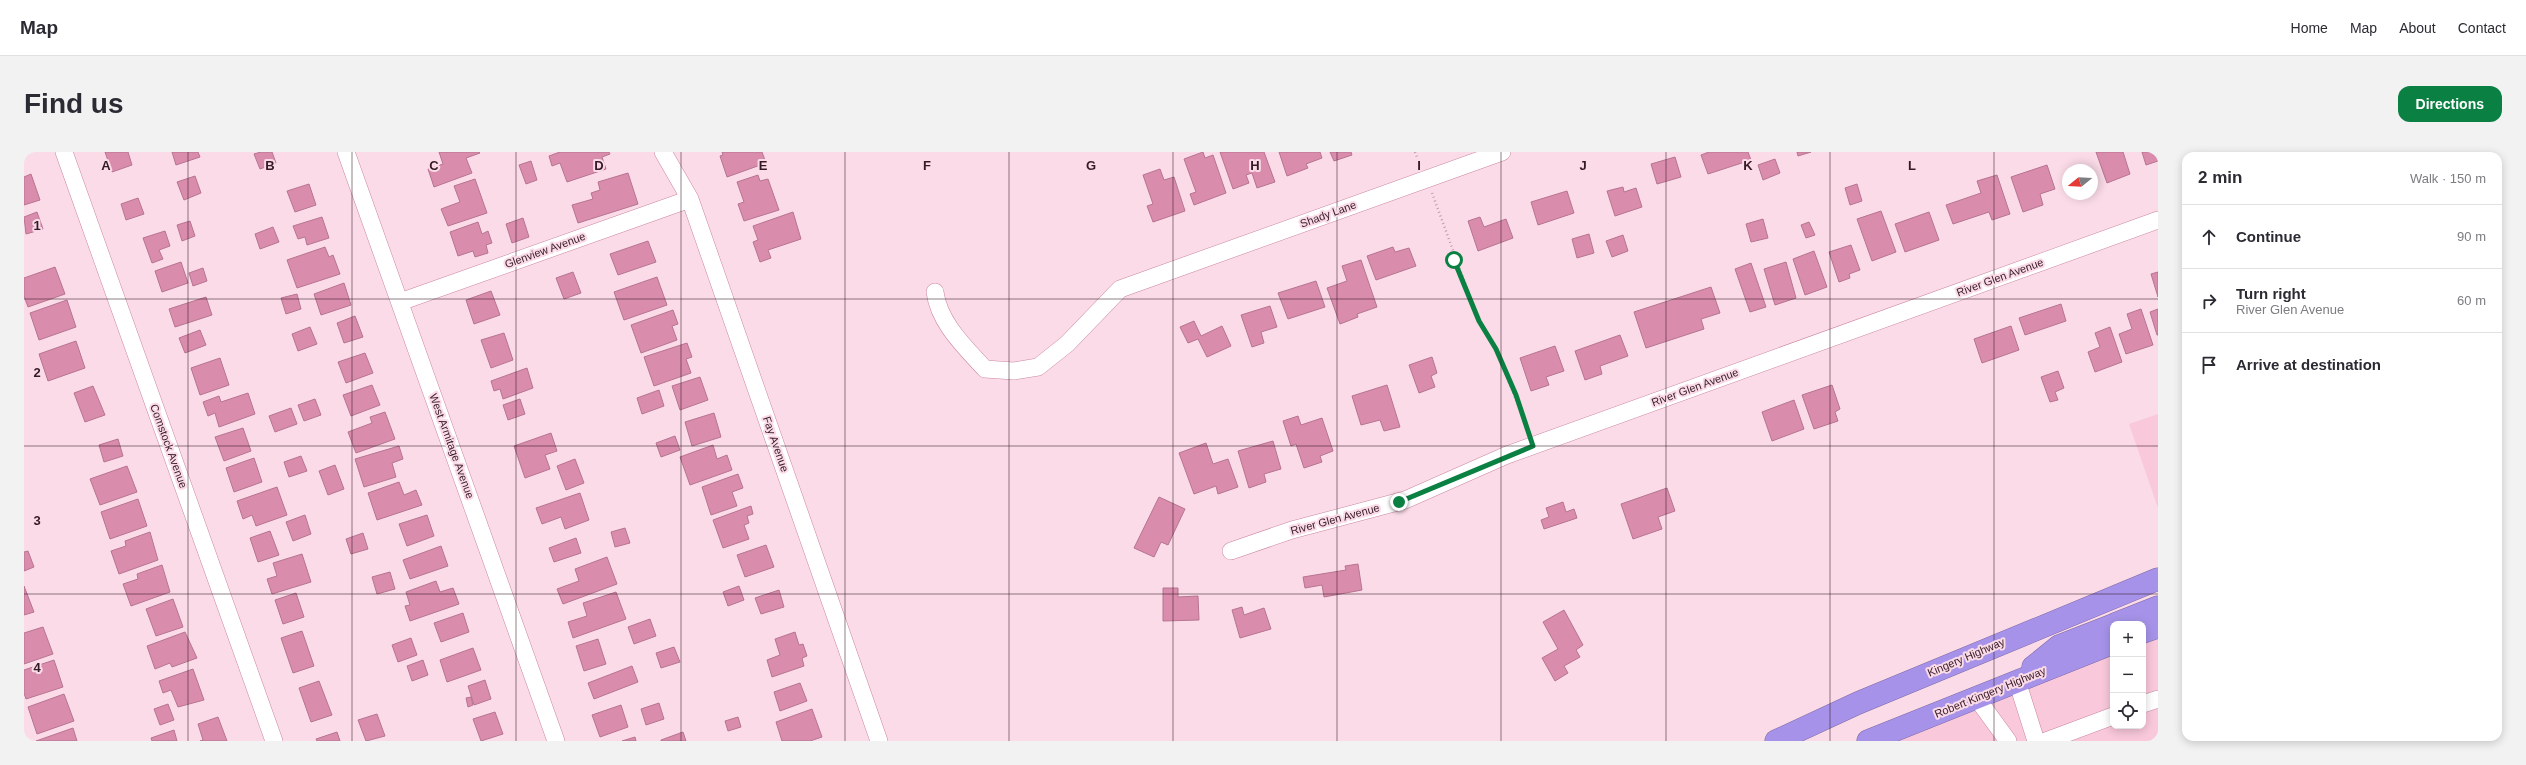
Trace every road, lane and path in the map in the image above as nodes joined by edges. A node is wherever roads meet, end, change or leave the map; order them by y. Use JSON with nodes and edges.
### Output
{"nodes":[{"id":1,"x":64,"y":152,"type":"edge"},
{"id":2,"x":346,"y":152,"type":"edge"},
{"id":3,"x":663,"y":152,"type":"edge"},
{"id":4,"x":1415,"y":152,"type":"edge"},
{"id":5,"x":1502,"y":152,"type":"edge"},
{"id":6,"x":1426,"y":179,"type":"junction"},
{"id":7,"x":690,"y":199,"type":"junction"},
{"id":8,"x":2158,"y":220,"type":"edge"},
{"id":9,"x":935,"y":292,"type":"dead end"},
{"id":10,"x":400,"y":302,"type":"junction"},
{"id":11,"x":1533,"y":446,"type":"junction"},
{"id":12,"x":1232,"y":551,"type":"dead end"},
{"id":13,"x":2158,"y":578,"type":"edge"},
{"id":14,"x":2158,"y":607,"type":"edge"},
{"id":15,"x":2122,"y":621,"type":"edge"},
{"id":16,"x":2110,"y":626,"type":"edge"},
{"id":17,"x":2158,"y":627,"type":"edge"},
{"id":18,"x":2146,"y":631,"type":"edge"},
{"id":19,"x":2110,"y":644,"type":"edge"},
{"id":20,"x":2017,"y":681,"type":"junction"},
{"id":21,"x":1976,"y":698,"type":"junction"},
{"id":22,"x":2158,"y":699,"type":"edge"},
{"id":23,"x":2146,"y":703,"type":"edge"},
{"id":24,"x":2110,"y":717,"type":"edge"},
{"id":25,"x":274,"y":741,"type":"edge"},
{"id":26,"x":556,"y":741,"type":"edge"},
{"id":27,"x":879,"y":741,"type":"edge"},
{"id":28,"x":1776,"y":741,"type":"edge"},
{"id":29,"x":1868,"y":741,"type":"edge"},
{"id":30,"x":2008,"y":741,"type":"edge"},
{"id":31,"x":2036,"y":741,"type":"edge"},
{"id":32,"x":2046,"y":741,"type":"edge"}],
"edges":[{"from":1,"to":25,"type":"street","name":"Comstock Avenue"},
{"from":2,"to":10,"type":"street","name":"West Armitage Avenue"},
{"from":3,"to":7,"type":"street","name":"Fay Avenue"},
{"from":4,"to":6,"type":"path"},
{"from":5,"to":6,"type":"street","name":"Shady Lane"},
{"from":6,"to":9,"type":"street","name":"Shady Lane"},
{"from":6,"to":11,"type":"path"},
{"from":7,"to":10,"type":"street","name":"Glenview Avenue"},
{"from":7,"to":27,"type":"street","name":"Fay Avenue"},
{"from":8,"to":11,"type":"street","name":"River Glen Avenue"},
{"from":10,"to":26,"type":"street","name":"West Armitage Avenue"},
{"from":11,"to":12,"type":"street","name":"River Glen Avenue"},
{"from":13,"to":28,"type":"highway","name":"Kingery Highway"},
{"from":14,"to":15,"type":"highway"},
{"from":16,"to":20,"type":"highway"},
{"from":17,"to":18,"type":"highway"},
{"from":19,"to":20,"type":"highway","name":"Robert Kingery Highway"},
{"from":20,"to":21,"type":"highway","name":"Robert Kingery Highway"},
{"from":20,"to":31,"type":"street"},
{"from":21,"to":29,"type":"highway","name":"Robert Kingery Highway"},
{"from":21,"to":30,"type":"street"},
{"from":22,"to":23,"type":"street"},
{"from":24,"to":32,"type":"street"}]}
